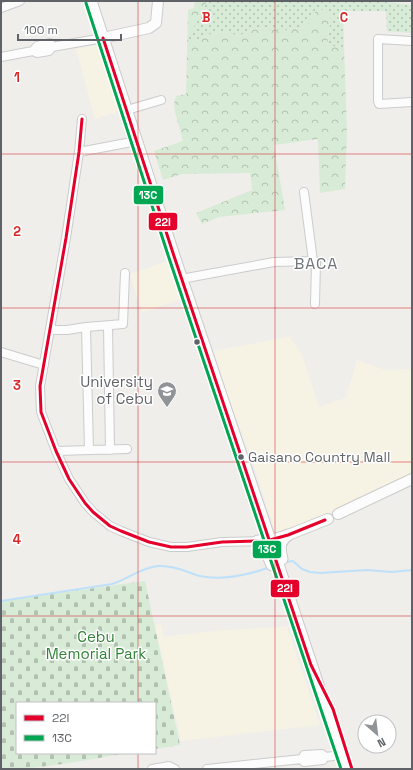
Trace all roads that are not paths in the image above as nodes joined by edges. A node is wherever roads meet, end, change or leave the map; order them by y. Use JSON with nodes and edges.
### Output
{"nodes":[{"id":1,"x":20,"y":1,"type":"edge"},
{"id":2,"x":91,"y":1,"type":"edge"},
{"id":3,"x":158,"y":1,"type":"edge"},
{"id":4,"x":1,"y":8,"type":"edge"},
{"id":5,"x":103,"y":38,"type":"junction"},
{"id":6,"x":412,"y":40,"type":"edge"},
{"id":7,"x":1,"y":57,"type":"edge"},
{"id":8,"x":161,"y":100,"type":"dead end"},
{"id":9,"x":412,"y":102,"type":"edge"},
{"id":10,"x":127,"y":110,"type":"junction"},
{"id":11,"x":82,"y":119,"type":"dead end"},
{"id":12,"x":137,"y":141,"type":"junction"},
{"id":13,"x":79,"y":152,"type":"junction"},
{"id":14,"x":304,"y":192,"type":"dead end"},
{"id":15,"x":313,"y":261,"type":"junction"},
{"id":16,"x":125,"y":273,"type":"dead end"},
{"id":17,"x":181,"y":279,"type":"junction"},
{"id":18,"x":315,"y":304,"type":"dead end"},
{"id":19,"x":108,"y":326,"type":"junction"},
{"id":20,"x":86,"y":327,"type":"junction"},
{"id":21,"x":50,"y":330,"type":"junction"},
{"id":22,"x":1,"y":352,"type":"edge"},
{"id":23,"x":44,"y":365,"type":"junction"},
{"id":24,"x":127,"y":449,"type":"dead end"},
{"id":25,"x":89,"y":450,"type":"junction"},
{"id":26,"x":110,"y":450,"type":"junction"},
{"id":27,"x":56,"y":451,"type":"junction"},
{"id":28,"x":412,"y":479,"type":"edge"},
{"id":29,"x":338,"y":514,"type":"dead end"},
{"id":30,"x":328,"y":519,"type":"dead end"},
{"id":31,"x":288,"y":535,"type":"junction"},
{"id":32,"x":270,"y":540,"type":"junction"},
{"id":33,"x":258,"y":541,"type":"junction"},
{"id":34,"x":275,"y":557,"type":"junction"},
{"id":35,"x":285,"y":583,"type":"junction"},
{"id":36,"x":298,"y":626,"type":"junction"},
{"id":37,"x":311,"y":665,"type":"junction"},
{"id":38,"x":329,"y":757,"type":"junction"},
{"id":39,"x":264,"y":766,"type":"edge"},
{"id":40,"x":152,"y":769,"type":"edge"},
{"id":41,"x":174,"y":769,"type":"edge"},
{"id":42,"x":207,"y":769,"type":"edge"},
{"id":43,"x":214,"y":769,"type":"edge"},
{"id":44,"x":338,"y":769,"type":"edge"},
{"id":45,"x":346,"y":769,"type":"edge"},
{"id":46,"x":352,"y":769,"type":"edge"}],
"edges":[{"from":1,"to":4,"type":"street"},
{"from":2,"to":5,"type":"main road"},
{"from":3,"to":5,"type":"street"},
{"from":5,"to":7,"type":"street"},
{"from":5,"to":10,"type":"main road"},
{"from":6,"to":9,"type":"street"},
{"from":8,"to":10,"type":"street"},
{"from":10,"to":12,"type":"main road"},
{"from":11,"to":13,"type":"street"},
{"from":12,"to":13,"type":"street"},
{"from":12,"to":17,"type":"main road"},
{"from":13,"to":21,"type":"street"},
{"from":14,"to":15,"type":"street"},
{"from":15,"to":17,"type":"street"},
{"from":15,"to":18,"type":"street"},
{"from":16,"to":19,"type":"street"},
{"from":17,"to":32,"type":"main road"},
{"from":19,"to":20,"type":"street"},
{"from":19,"to":26,"type":"street"},
{"from":20,"to":21,"type":"street"},
{"from":20,"to":25,"type":"street"},
{"from":21,"to":23,"type":"street"},
{"from":22,"to":23,"type":"street"},
{"from":23,"to":27,"type":"street"},
{"from":24,"to":26,"type":"street"},
{"from":25,"to":26,"type":"street"},
{"from":25,"to":27,"type":"street"},
{"from":27,"to":33,"type":"street"},
{"from":28,"to":29,"type":"street"},
{"from":30,"to":31,"type":"street"},
{"from":31,"to":32,"type":"street"},
{"from":31,"to":34,"type":"main road"},
{"from":32,"to":33,"type":"street"},
{"from":32,"to":34,"type":"main road"},
{"from":33,"to":34,"type":"main road"},
{"from":34,"to":35,"type":"main road"},
{"from":35,"to":36,"type":"main road"},
{"from":35,"to":36,"type":"main road"},
{"from":36,"to":37,"type":"main road"},
{"from":37,"to":38,"type":"main road"},
{"from":37,"to":45,"type":"main road"},
{"from":37,"to":46,"type":"main road"},
{"from":38,"to":39,"type":"street"},
{"from":38,"to":44,"type":"main road"},
{"from":39,"to":43,"type":"street"},
{"from":40,"to":41,"type":"street"},
{"from":42,"to":43,"type":"street"}]}
